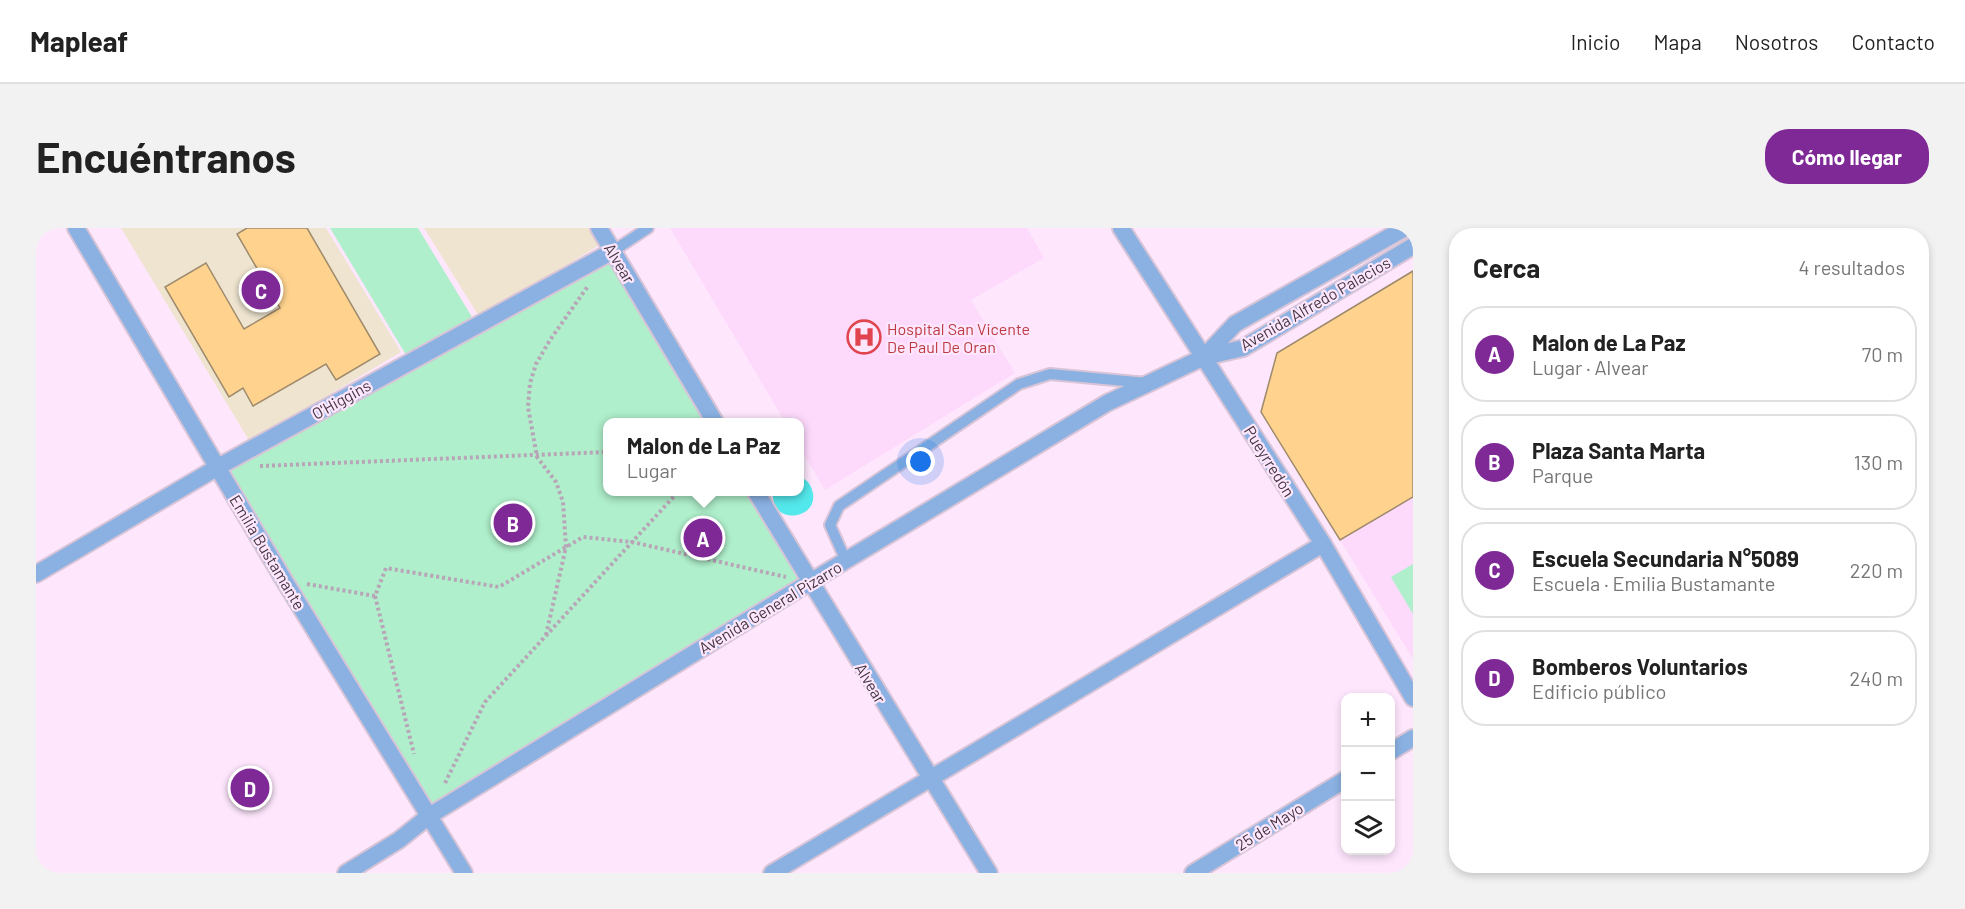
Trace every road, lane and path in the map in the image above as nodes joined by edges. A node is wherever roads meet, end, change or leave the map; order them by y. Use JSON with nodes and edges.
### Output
{"nodes":[{"id":1,"x":76,"y":228,"type":"edge"},
{"id":2,"x":599,"y":228,"type":"edge"},
{"id":3,"x":648,"y":228,"type":"edge"},
{"id":4,"x":1121,"y":228,"type":"edge"},
{"id":5,"x":1405,"y":228,"type":"edge"},
{"id":6,"x":1385,"y":233,"type":"edge"},
{"id":7,"x":1413,"y":246,"type":"edge"},
{"id":8,"x":613,"y":251,"type":"junction"},
{"id":9,"x":594,"y":278,"type":"dead end"},
{"id":10,"x":1204,"y":357,"type":"junction"},
{"id":11,"x":1147,"y":383,"type":"junction"},
{"id":12,"x":712,"y":418,"type":"edge"},
{"id":13,"x":603,"y":453,"type":"edge"},
{"id":14,"x":537,"y":457,"type":"junction"},
{"id":15,"x":254,"y":466,"type":"dead end"},
{"id":16,"x":218,"y":467,"type":"junction"},
{"id":17,"x":674,"y":496,"type":"edge"},
{"id":18,"x":758,"y":496,"type":"edge"},
{"id":19,"x":632,"y":542,"type":"junction"},
{"id":20,"x":1323,"y":544,"type":"junction"},
{"id":21,"x":566,"y":547,"type":"junction"},
{"id":22,"x":846,"y":561,"type":"junction"},
{"id":23,"x":36,"y":574,"type":"edge"},
{"id":24,"x":284,"y":580,"type":"junction"},
{"id":25,"x":810,"y":582,"type":"junction"},
{"id":26,"x":375,"y":596,"type":"junction"},
{"id":27,"x":546,"y":635,"type":"junction"},
{"id":28,"x":1413,"y":698,"type":"edge"},
{"id":29,"x":1413,"y":738,"type":"edge"},
{"id":30,"x":1395,"y":749,"type":"edge"},
{"id":31,"x":415,"y":758,"type":"dead end"},
{"id":32,"x":930,"y":778,"type":"junction"},
{"id":33,"x":1341,"y":782,"type":"edge"},
{"id":34,"x":444,"y":785,"type":"dead end"},
{"id":35,"x":429,"y":816,"type":"junction"},
{"id":36,"x":346,"y":873,"type":"edge"},
{"id":37,"x":464,"y":873,"type":"edge"},
{"id":38,"x":772,"y":873,"type":"edge"},
{"id":39,"x":989,"y":873,"type":"edge"},
{"id":40,"x":1193,"y":873,"type":"edge"}],
"edges":[{"from":1,"to":16,"type":"street","name":"Emilia Bustamante"},
{"from":2,"to":8,"type":"street","name":"Alvear"},
{"from":3,"to":8,"type":"lane","name":"O'Higgins"},
{"from":4,"to":10,"type":"street","name":"Pueyrredón"},
{"from":5,"to":6,"type":"street","name":"Avenida Alfredo Palacios"},
{"from":6,"to":10,"type":"street","name":"Avenida Alfredo Palacios"},
{"from":7,"to":10,"type":"street","name":"Avenida Alfredo Palacios"},
{"from":8,"to":12,"type":"street","name":"Alvear"},
{"from":8,"to":16,"type":"street","name":"O'Higgins"},
{"from":9,"to":14,"type":"path"},
{"from":10,"to":11,"type":"street","name":"Avenida General Pizarro"},
{"from":10,"to":20,"type":"street","name":"Pueyrredón"},
{"from":11,"to":22,"type":"street","name":"Avenida General Pizarro"},
{"from":11,"to":22,"type":"lane"},
{"from":13,"to":14,"type":"path"},
{"from":14,"to":15,"type":"path"},
{"from":14,"to":21,"type":"path"},
{"from":16,"to":23,"type":"street","name":"O'Higgins"},
{"from":16,"to":24,"type":"street","name":"Emilia Bustamante"},
{"from":17,"to":19,"type":"path"},
{"from":18,"to":25,"type":"street","name":"Alvear"},
{"from":19,"to":21,"type":"path"},
{"from":19,"to":25,"type":"path"},
{"from":19,"to":27,"type":"path"},
{"from":20,"to":28,"type":"street","name":"Pueyrredón"},
{"from":20,"to":32,"type":"street"},
{"from":21,"to":26,"type":"path"},
{"from":21,"to":27,"type":"path"},
{"from":22,"to":25,"type":"street","name":"Avenida General Pizarro"},
{"from":24,"to":26,"type":"path"},
{"from":24,"to":35,"type":"street","name":"Emilia Bustamante"},
{"from":25,"to":32,"type":"street","name":"Alvear"},
{"from":25,"to":35,"type":"street","name":"Avenida General Pizarro"},
{"from":26,"to":31,"type":"path"},
{"from":27,"to":34,"type":"path"},
{"from":29,"to":30,"type":"street"},
{"from":32,"to":38,"type":"street"},
{"from":32,"to":39,"type":"street","name":"Alvear"},
{"from":33,"to":40,"type":"street","name":"25 de Mayo"},
{"from":35,"to":36,"type":"street","name":"Avenida General Pizarro"},
{"from":35,"to":37,"type":"street","name":"Emilia Bustamante"}]}
